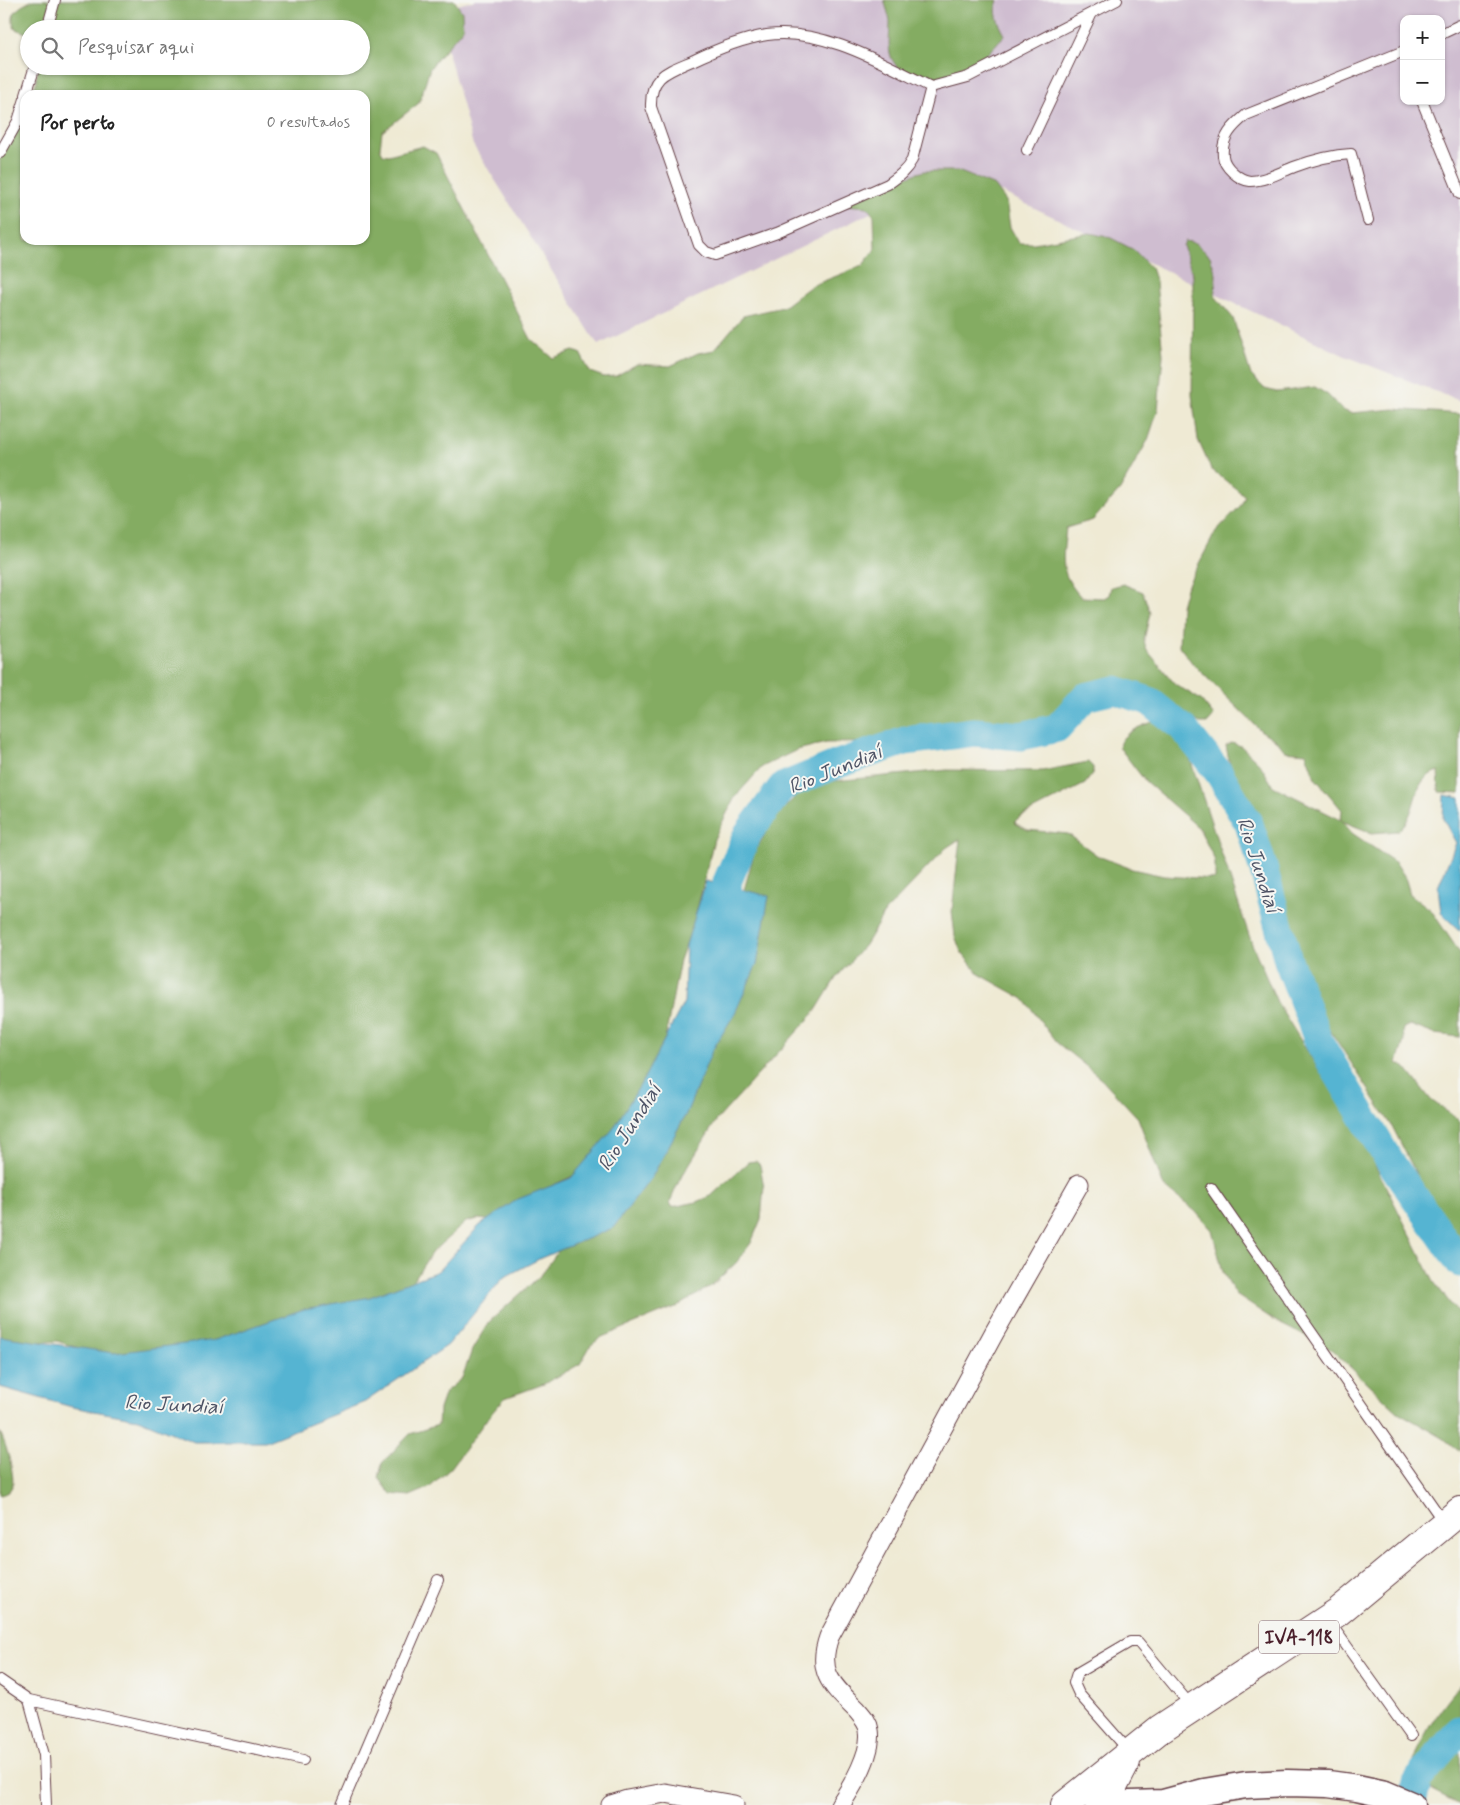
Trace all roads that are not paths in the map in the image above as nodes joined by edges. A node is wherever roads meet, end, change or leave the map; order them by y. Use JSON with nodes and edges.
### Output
{"nodes":[{"id":1,"x":55,"y":0,"type":"edge"},
{"id":2,"x":1117,"y":0,"type":"edge"},
{"id":3,"x":1092,"y":13,"type":"junction"},
{"id":4,"x":49,"y":20,"type":"edge"},
{"id":5,"x":1460,"y":26,"type":"edge"},
{"id":6,"x":1445,"y":32,"type":"edge"},
{"id":7,"x":1400,"y":54,"type":"edge"},
{"id":8,"x":32,"y":75,"type":"edge"},
{"id":9,"x":931,"y":87,"type":"junction"},
{"id":10,"x":28,"y":90,"type":"edge"},
{"id":11,"x":1424,"y":105,"type":"edge"},
{"id":12,"x":20,"y":115,"type":"edge"},
{"id":13,"x":1027,"y":150,"type":"dead end"},
{"id":14,"x":0,"y":153,"type":"edge"},
{"id":15,"x":1460,"y":194,"type":"edge"},
{"id":16,"x":1368,"y":220,"type":"dead end"},
{"id":17,"x":1078,"y":1184,"type":"dead end"},
{"id":18,"x":1212,"y":1188,"type":"dead end"},
{"id":19,"x":1452,"y":1517,"type":"edge"},
{"id":20,"x":438,"y":1580,"type":"dead end"},
{"id":21,"x":1327,"y":1619,"type":"junction"},
{"id":22,"x":0,"y":1680,"type":"edge"},
{"id":23,"x":29,"y":1700,"type":"junction"},
{"id":24,"x":1192,"y":1708,"type":"junction"},
{"id":25,"x":1411,"y":1736,"type":"dead end"},
{"id":26,"x":1131,"y":1754,"type":"junction"},
{"id":27,"x":303,"y":1760,"type":"dead end"},
{"id":28,"x":1162,"y":1804,"type":"edge"},
{"id":29,"x":46,"y":1805,"type":"edge"},
{"id":30,"x":342,"y":1805,"type":"edge"},
{"id":31,"x":611,"y":1805,"type":"edge"},
{"id":32,"x":734,"y":1805,"type":"edge"},
{"id":33,"x":840,"y":1805,"type":"edge"},
{"id":34,"x":1065,"y":1805,"type":"edge"},
{"id":35,"x":1098,"y":1805,"type":"edge"},
{"id":36,"x":1104,"y":1805,"type":"edge"},
{"id":37,"x":1411,"y":1805,"type":"edge"}],
"edges":[{"from":1,"to":4,"type":"lane"},
{"from":2,"to":3,"type":"lane"},
{"from":3,"to":9,"type":"lane"},
{"from":3,"to":13,"type":"lane"},
{"from":5,"to":6,"type":"lane"},
{"from":7,"to":16,"type":"lane"},
{"from":8,"to":10,"type":"lane"},
{"from":9,"to":9,"type":"lane"},
{"from":11,"to":15,"type":"lane"},
{"from":12,"to":14,"type":"lane"},
{"from":17,"to":33,"type":"street"},
{"from":18,"to":19,"type":"lane"},
{"from":19,"to":21,"type":"main road","number":"IVA-118"},
{"from":20,"to":30,"type":"lane"},
{"from":21,"to":24,"type":"main road","number":"IVA-118"},
{"from":21,"to":25,"type":"lane"},
{"from":22,"to":23,"type":"lane"},
{"from":23,"to":27,"type":"lane"},
{"from":23,"to":29,"type":"lane"},
{"from":24,"to":26,"type":"main road","number":"IVA-118"},
{"from":24,"to":26,"type":"lane"},
{"from":26,"to":34,"type":"main road","number":"IVA-118"},
{"from":26,"to":36,"type":"main road","number":"IVA-118"},
{"from":28,"to":36,"type":"main road"},
{"from":28,"to":37,"type":"main road"},
{"from":31,"to":32,"type":"street"},
{"from":35,"to":36,"type":"main road"}]}
